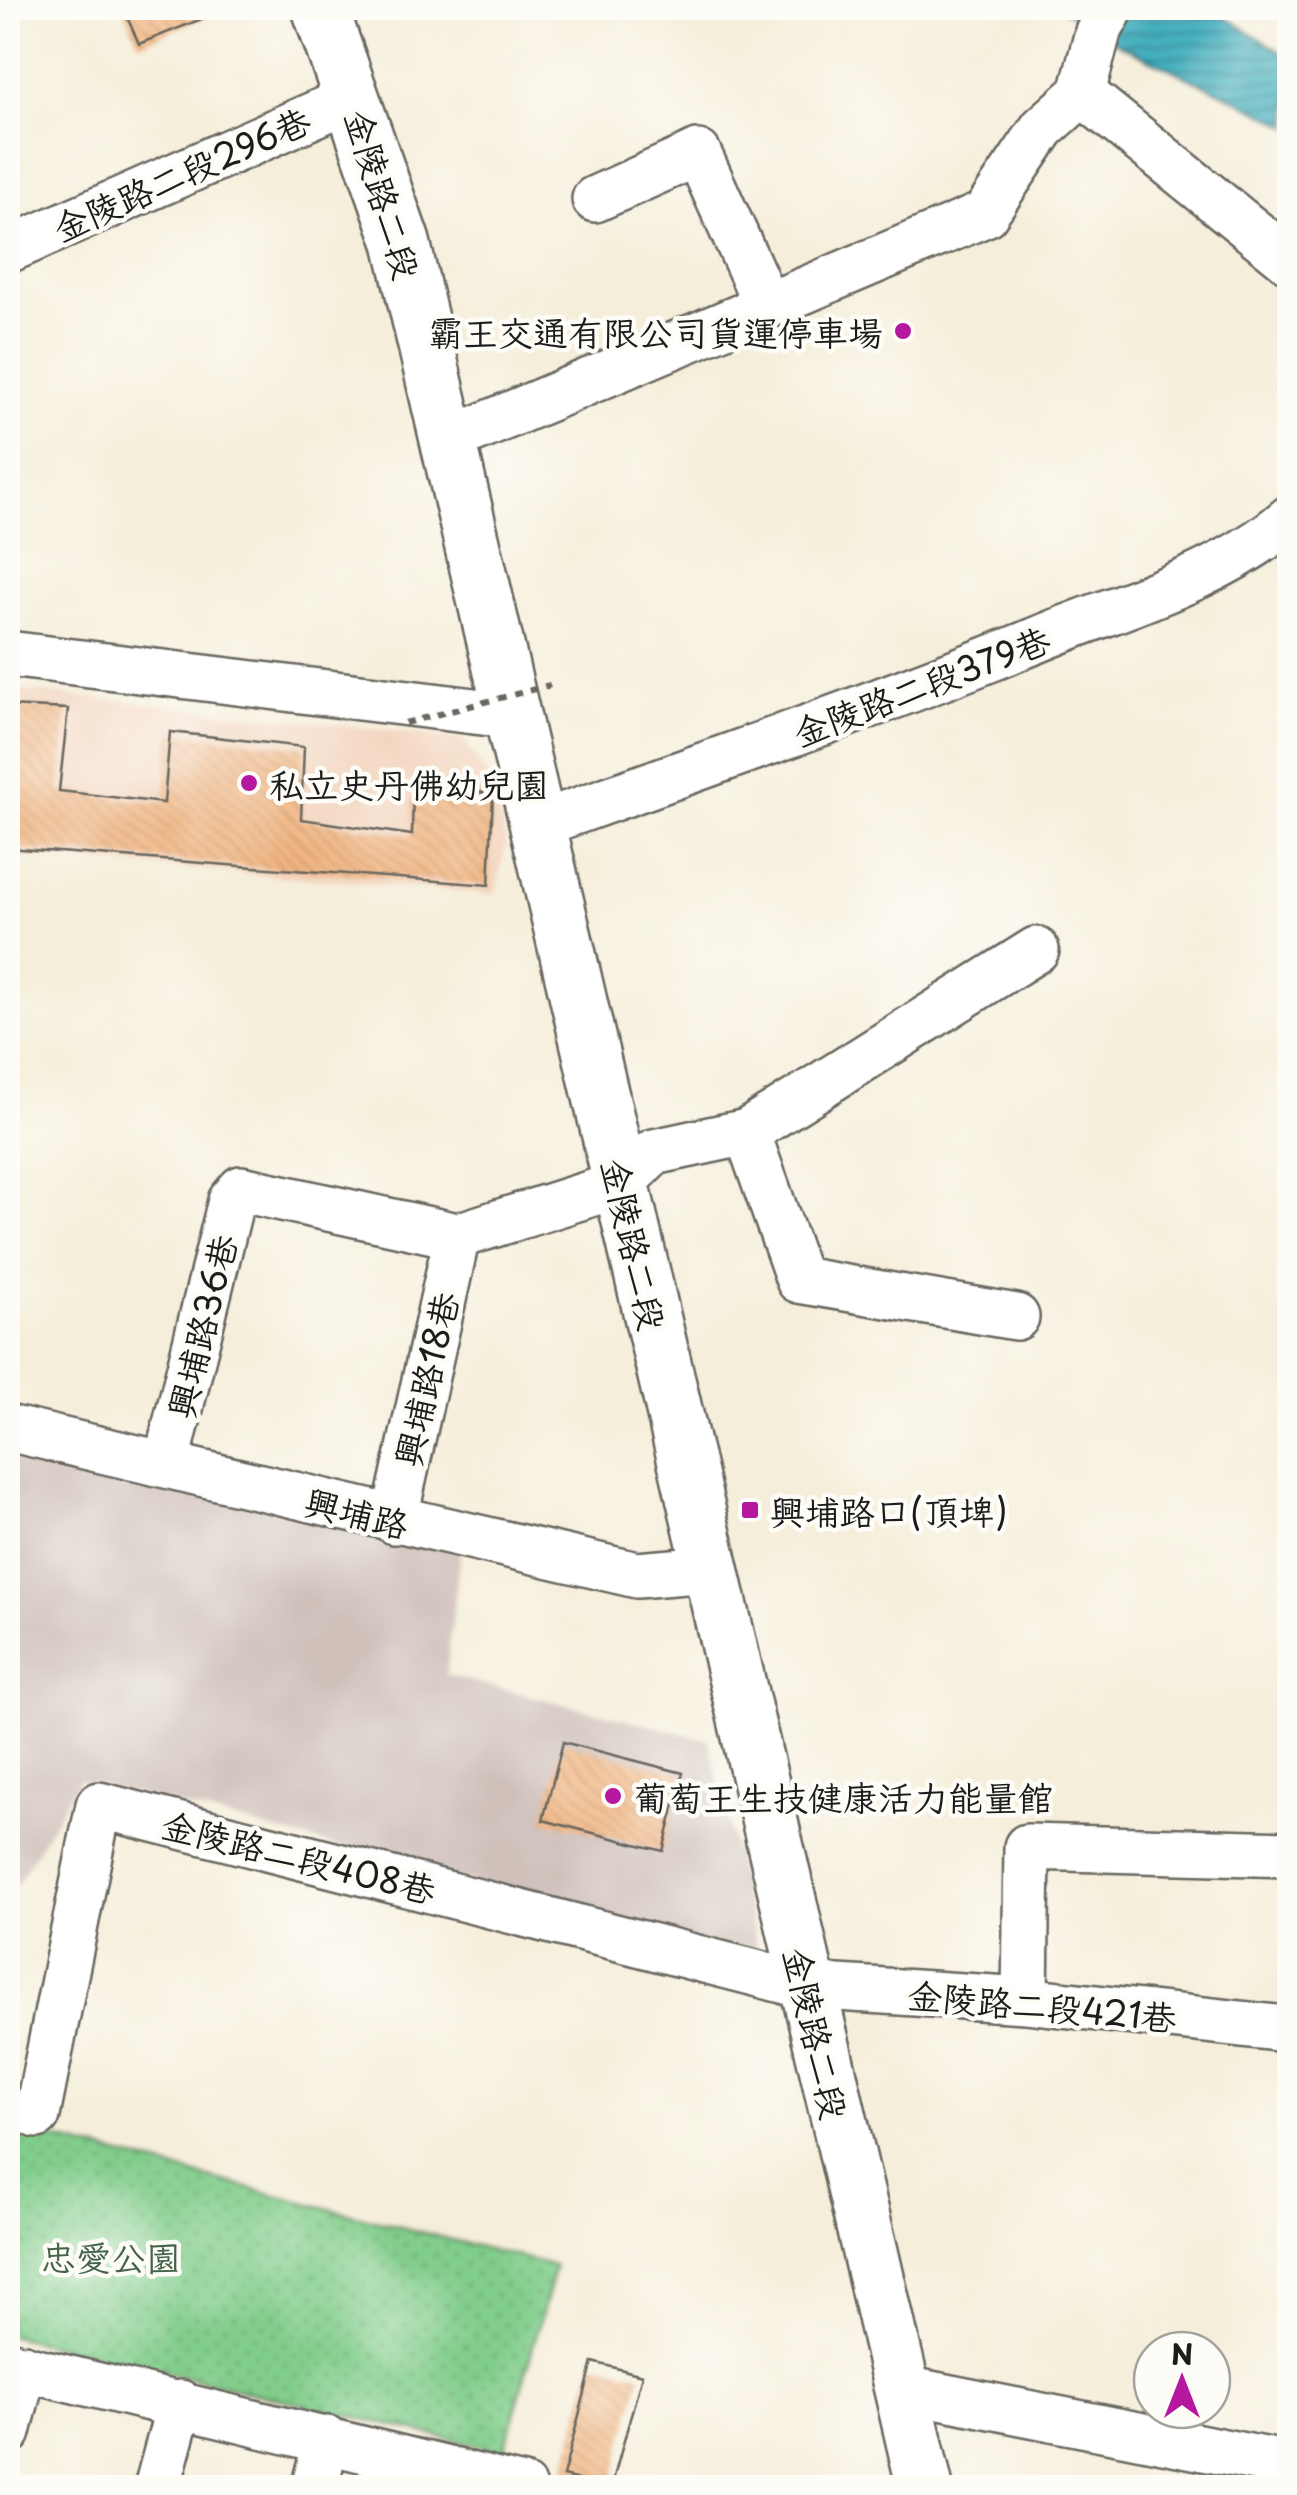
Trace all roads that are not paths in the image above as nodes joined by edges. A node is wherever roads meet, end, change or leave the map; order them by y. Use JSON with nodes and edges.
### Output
{"nodes":[{"id":1,"x":320,"y":8,"type":"edge"},
{"id":2,"x":1104,"y":20,"type":"edge"},
{"id":3,"x":1082,"y":93,"type":"junction"},
{"id":4,"x":354,"y":96,"type":"junction"},
{"id":5,"x":595,"y":199,"type":"dead end"},
{"id":6,"x":8,"y":250,"type":"edge"},
{"id":7,"x":1290,"y":261,"type":"edge"},
{"id":8,"x":767,"y":306,"type":"junction"},
{"id":9,"x":450,"y":440,"type":"junction"},
{"id":10,"x":1290,"y":518,"type":"edge"},
{"id":11,"x":8,"y":654,"type":"edge"},
{"id":12,"x":532,"y":701,"type":"junction"},
{"id":13,"x":540,"y":824,"type":"junction"},
{"id":14,"x":1036,"y":950,"type":"dead end"},
{"id":15,"x":747,"y":1132,"type":"junction"},
{"id":16,"x":622,"y":1184,"type":"junction"},
{"id":17,"x":457,"y":1236,"type":"junction"},
{"id":18,"x":1016,"y":1317,"type":"dead end"},
{"id":19,"x":8,"y":1428,"type":"edge"},
{"id":20,"x":166,"y":1464,"type":"junction"},
{"id":21,"x":394,"y":1521,"type":"junction"},
{"id":22,"x":709,"y":1570,"type":"junction"},
{"id":23,"x":1290,"y":1854,"type":"edge"},
{"id":24,"x":806,"y":1986,"type":"junction"},
{"id":25,"x":1025,"y":2000,"type":"junction"},
{"id":26,"x":1277,"y":2028,"type":"dead end"},
{"id":27,"x":37,"y":2116,"type":"dead end"},
{"id":28,"x":16,"y":2366,"type":"edge"},
{"id":29,"x":900,"y":2388,"type":"junction"},
{"id":30,"x":180,"y":2403,"type":"junction"},
{"id":31,"x":8,"y":2432,"type":"edge"},
{"id":32,"x":327,"y":2439,"type":"junction"},
{"id":33,"x":1290,"y":2465,"type":"edge"},
{"id":34,"x":462,"y":2480,"type":"edge"},
{"id":35,"x":157,"y":2488,"type":"edge"},
{"id":36,"x":314,"y":2488,"type":"edge"},
{"id":37,"x":523,"y":2488,"type":"edge"},
{"id":38,"x":925,"y":2488,"type":"edge"}],
"edges":[{"from":1,"to":4,"type":"main road","name":"金陵路二段"},
{"from":2,"to":3,"type":"lane"},
{"from":3,"to":7,"type":"lane"},
{"from":3,"to":8,"type":"lane"},
{"from":4,"to":6,"type":"lane","name":"金陵路二段296巷"},
{"from":4,"to":9,"type":"main road","name":"金陵路二段"},
{"from":5,"to":8,"type":"lane"},
{"from":8,"to":9,"type":"lane"},
{"from":9,"to":12,"type":"main road","name":"金陵路二段"},
{"from":10,"to":13,"type":"lane","name":"金陵路二段379巷"},
{"from":11,"to":12,"type":"lane"},
{"from":12,"to":13,"type":"main road","name":"金陵路二段"},
{"from":13,"to":16,"type":"main road","name":"金陵路二段"},
{"from":14,"to":15,"type":"lane"},
{"from":15,"to":16,"type":"lane"},
{"from":15,"to":18,"type":"lane"},
{"from":16,"to":17,"type":"lane"},
{"from":16,"to":22,"type":"main road","name":"金陵路二段"},
{"from":17,"to":20,"type":"lane","name":"興埔路36巷"},
{"from":17,"to":21,"type":"lane","name":"興埔路18巷"},
{"from":19,"to":20,"type":"lane","name":"興埔路"},
{"from":20,"to":21,"type":"lane","name":"興埔路"},
{"from":21,"to":22,"type":"lane","name":"興埔路"},
{"from":22,"to":24,"type":"main road","name":"金陵路二段"},
{"from":23,"to":25,"type":"lane"},
{"from":24,"to":25,"type":"lane","name":"金陵路二段421巷"},
{"from":24,"to":27,"type":"lane","name":"金陵路二段408巷"},
{"from":24,"to":29,"type":"main road","name":"金陵路二段"},
{"from":25,"to":26,"type":"lane","name":"金陵路二段421巷"},
{"from":28,"to":30,"type":"lane"},
{"from":28,"to":31,"type":"lane"},
{"from":29,"to":33,"type":"lane"},
{"from":29,"to":38,"type":"main road","name":"金陵路二段"},
{"from":30,"to":32,"type":"lane"},
{"from":30,"to":35,"type":"lane"},
{"from":32,"to":34,"type":"lane"},
{"from":32,"to":36,"type":"lane"},
{"from":34,"to":37,"type":"lane"}]}
